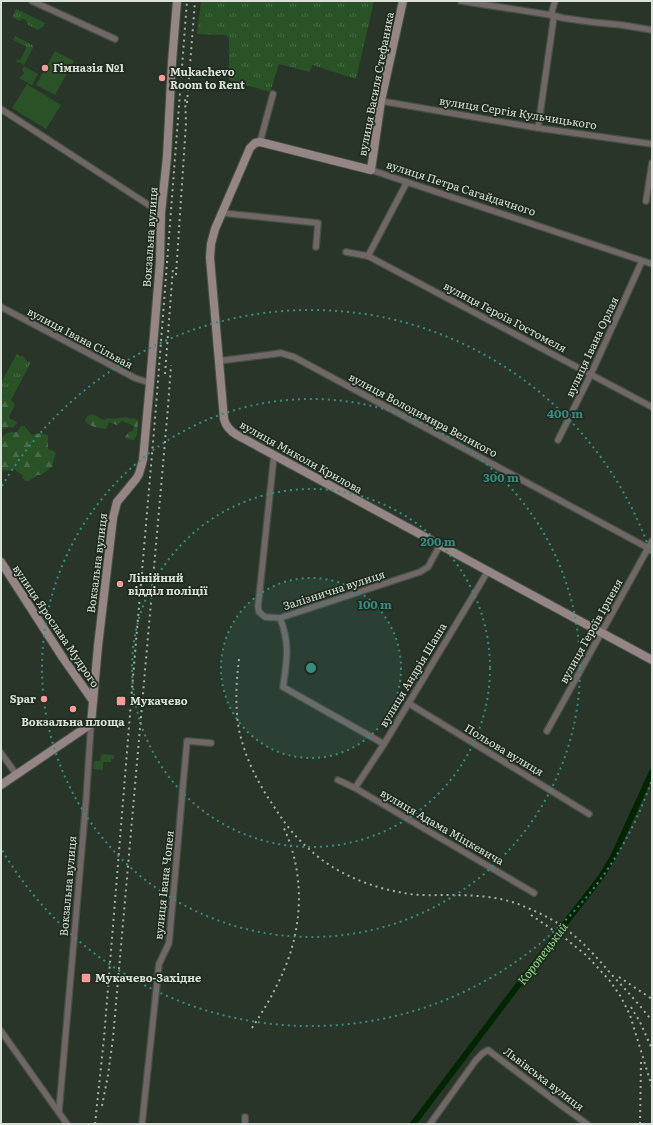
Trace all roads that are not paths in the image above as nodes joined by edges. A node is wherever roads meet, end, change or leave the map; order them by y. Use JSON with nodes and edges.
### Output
{"nodes":[{"id":1,"x":32,"y":1,"type":"edge"},
{"id":2,"x":177,"y":1,"type":"edge"},
{"id":3,"x":403,"y":1,"type":"edge"},
{"id":4,"x":461,"y":1,"type":"edge"},
{"id":5,"x":555,"y":1,"type":"edge"},
{"id":6,"x":552,"y":15,"type":"junction"},
{"id":7,"x":652,"y":30,"type":"edge"},
{"id":8,"x":115,"y":39,"type":"dead end"},
{"id":9,"x":273,"y":94,"type":"dead end"},
{"id":10,"x":381,"y":101,"type":"junction"},
{"id":11,"x":1,"y":109,"type":"edge"},
{"id":12,"x":538,"y":128,"type":"junction"},
{"id":13,"x":260,"y":142,"type":"junction"},
{"id":14,"x":652,"y":144,"type":"edge"},
{"id":15,"x":652,"y":163,"type":"edge"},
{"id":16,"x":371,"y":170,"type":"junction"},
{"id":17,"x":407,"y":182,"type":"junction"},
{"id":18,"x":646,"y":201,"type":"dead end"},
{"id":19,"x":162,"y":213,"type":"junction"},
{"id":20,"x":222,"y":213,"type":"junction"},
{"id":21,"x":316,"y":247,"type":"dead end"},
{"id":22,"x":346,"y":252,"type":"dead end"},
{"id":23,"x":368,"y":256,"type":"junction"},
{"id":24,"x":642,"y":261,"type":"junction"},
{"id":25,"x":652,"y":264,"type":"edge"},
{"id":26,"x":1,"y":307,"type":"edge"},
{"id":27,"x":218,"y":361,"type":"junction"},
{"id":28,"x":591,"y":374,"type":"junction"},
{"id":29,"x":150,"y":383,"type":"junction"},
{"id":30,"x":652,"y":407,"type":"edge"},
{"id":31,"x":558,"y":440,"type":"dead end"},
{"id":32,"x":274,"y":455,"type":"junction"},
{"id":33,"x":652,"y":541,"type":"edge"},
{"id":34,"x":440,"y":545,"type":"junction"},
{"id":35,"x":650,"y":549,"type":"edge"},
{"id":36,"x":1,"y":562,"type":"edge"},
{"id":37,"x":488,"y":572,"type":"junction"},
{"id":38,"x":280,"y":618,"type":"junction"},
{"id":39,"x":602,"y":633,"type":"junction"},
{"id":40,"x":652,"y":660,"type":"edge"},
{"id":41,"x":93,"y":701,"type":"junction"},
{"id":42,"x":408,"y":703,"type":"junction"},
{"id":43,"x":91,"y":724,"type":"junction"},
{"id":44,"x":547,"y":731,"type":"dead end"},
{"id":45,"x":211,"y":743,"type":"dead end"},
{"id":46,"x":384,"y":744,"type":"junction"},
{"id":47,"x":1,"y":754,"type":"edge"},
{"id":48,"x":16,"y":774,"type":"junction"},
{"id":49,"x":338,"y":780,"type":"dead end"},
{"id":50,"x":1,"y":785,"type":"edge"},
{"id":51,"x":355,"y":788,"type":"junction"},
{"id":52,"x":589,"y":814,"type":"dead end"},
{"id":53,"x":534,"y":893,"type":"dead end"},
{"id":54,"x":1,"y":1031,"type":"edge"},
{"id":55,"x":59,"y":1111,"type":"junction"},
{"id":56,"x":245,"y":1118,"type":"dead end"},
{"id":57,"x":67,"y":1124,"type":"edge"},
{"id":58,"x":142,"y":1124,"type":"edge"},
{"id":59,"x":245,"y":1124,"type":"edge"},
{"id":60,"x":430,"y":1124,"type":"edge"},
{"id":61,"x":587,"y":1124,"type":"edge"}],
"edges":[{"from":1,"to":8,"type":"street"},
{"from":2,"to":19,"type":"street","name":"Вокзальна вулиця"},
{"from":3,"to":10,"type":"street","name":"вулиця Василя Стефаника"},
{"from":4,"to":6,"type":"street"},
{"from":5,"to":6,"type":"street"},
{"from":6,"to":7,"type":"street"},
{"from":6,"to":12,"type":"street"},
{"from":9,"to":13,"type":"street"},
{"from":10,"to":12,"type":"street","name":"вулиця Сергія Кульчицького"},
{"from":10,"to":16,"type":"street","name":"вулиця Василя Стефаника"},
{"from":11,"to":19,"type":"street"},
{"from":12,"to":14,"type":"street","name":"вулиця Сергія Кульчицького"},
{"from":13,"to":16,"type":"street","name":"вулиця Петра Сагайдачного"},
{"from":13,"to":20,"type":"street","name":"вулиця Миколи Крилова"},
{"from":15,"to":18,"type":"street"},
{"from":16,"to":17,"type":"street","name":"вулиця Петра Сагайдачного"},
{"from":17,"to":23,"type":"street"},
{"from":17,"to":24,"type":"street","name":"вулиця Петра Сагайдачного"},
{"from":19,"to":29,"type":"street","name":"Вокзальна вулиця"},
{"from":20,"to":21,"type":"street"},
{"from":20,"to":27,"type":"street","name":"вулиця Миколи Крилова"},
{"from":22,"to":23,"type":"street","name":"вулиця Героїв Гостомеля"},
{"from":23,"to":28,"type":"street","name":"вулиця Героїв Гостомеля"},
{"from":24,"to":25,"type":"street","name":"вулиця Петра Сагайдачного"},
{"from":24,"to":28,"type":"street","name":"вулиця Івана Орлая"},
{"from":26,"to":29,"type":"street","name":"вулиця Івана Сільвая"},
{"from":27,"to":32,"type":"street","name":"вулиця Миколи Крилова"},
{"from":27,"to":35,"type":"street","name":"вулиця Володимира Великого"},
{"from":28,"to":30,"type":"street","name":"вулиця Героїв Гостомеля"},
{"from":28,"to":31,"type":"street","name":"вулиця Івана Орлая"},
{"from":29,"to":41,"type":"street","name":"Вокзальна вулиця"},
{"from":32,"to":34,"type":"street","name":"вулиця Миколи Крилова"},
{"from":32,"to":38,"type":"street","name":"Залізнична вулиця"},
{"from":33,"to":35,"type":"street","name":"вулиця Героїв Ірпеня"},
{"from":34,"to":37,"type":"street","name":"вулиця Миколи Крилова"},
{"from":34,"to":38,"type":"street","name":"Залізнична вулиця"},
{"from":35,"to":39,"type":"street","name":"вулиця Героїв Ірпеня"},
{"from":36,"to":41,"type":"street","name":"вулиця Ярослава Мудрого"},
{"from":37,"to":39,"type":"street","name":"вулиця Миколи Крилова"},
{"from":37,"to":42,"type":"street","name":"вулиця Андрія Шаша"},
{"from":38,"to":46,"type":"street"},
{"from":39,"to":40,"type":"street","name":"вулиця Миколи Крилова"},
{"from":39,"to":44,"type":"street","name":"вулиця Героїв Ірпеня"},
{"from":41,"to":43,"type":"street","name":"Вокзальна вулиця"},
{"from":42,"to":46,"type":"street","name":"вулиця Андрія Шаша"},
{"from":42,"to":52,"type":"street","name":"Польова вулиця"},
{"from":43,"to":48,"type":"street"},
{"from":43,"to":55,"type":"street","name":"Вокзальна вулиця"},
{"from":45,"to":58,"type":"street","name":"вулиця Івана Чопея"},
{"from":46,"to":51,"type":"street","name":"вулиця Андрія Шаша"},
{"from":47,"to":48,"type":"street"},
{"from":48,"to":50,"type":"street"},
{"from":49,"to":51,"type":"street","name":"вулиця Адама Міцкевича"},
{"from":51,"to":53,"type":"street","name":"вулиця Адама Міцкевича"},
{"from":54,"to":55,"type":"street"},
{"from":55,"to":57,"type":"street"},
{"from":56,"to":59,"type":"street"},
{"from":60,"to":61,"type":"street","name":"Львівська вулиця"}]}
